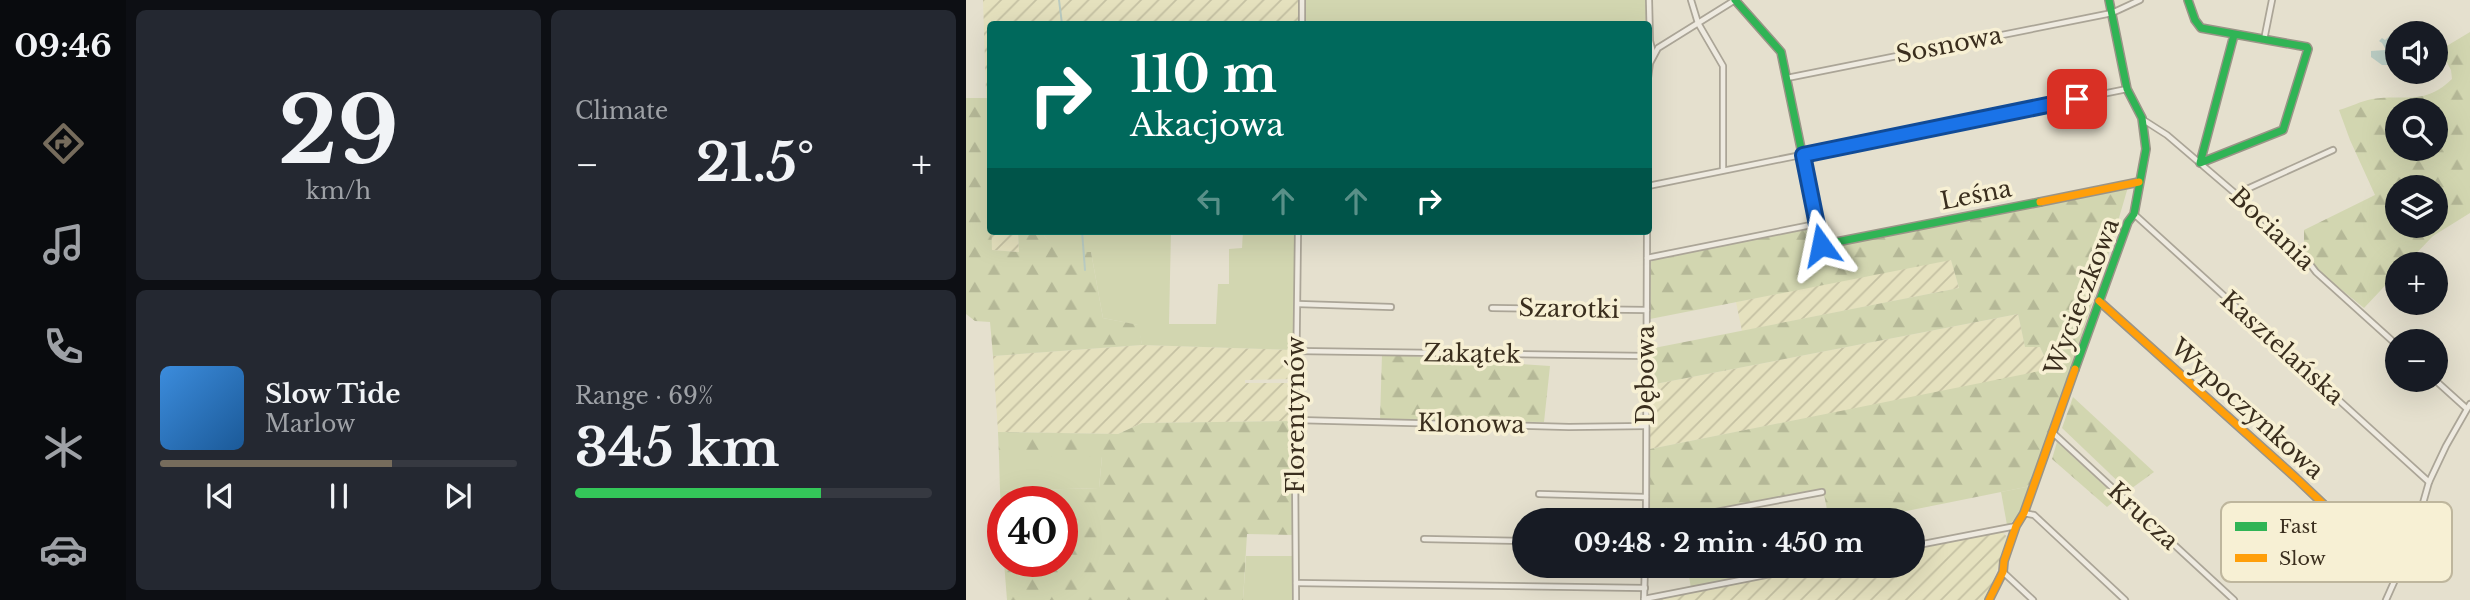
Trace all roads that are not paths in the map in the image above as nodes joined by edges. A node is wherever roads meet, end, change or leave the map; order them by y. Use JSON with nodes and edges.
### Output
{"nodes":[{"id":1,"x":1302,"y":0,"type":"edge"},
{"id":2,"x":1649,"y":0,"type":"edge"},
{"id":3,"x":1691,"y":0,"type":"edge"},
{"id":4,"x":1735,"y":0,"type":"edge"},
{"id":5,"x":2109,"y":0,"type":"edge"},
{"id":6,"x":2140,"y":0,"type":"edge"},
{"id":7,"x":2188,"y":0,"type":"edge"},
{"id":8,"x":2272,"y":0,"type":"edge"},
{"id":9,"x":2112,"y":13,"type":"junction"},
{"id":10,"x":1301,"y":21,"type":"edge"},
{"id":11,"x":1650,"y":21,"type":"edge"},
{"id":12,"x":1698,"y":23,"type":"junction"},
{"id":13,"x":2234,"y":35,"type":"junction"},
{"id":14,"x":2264,"y":40,"type":"junction"},
{"id":15,"x":1652,"y":49,"type":"edge"},
{"id":16,"x":1653,"y":53,"type":"junction"},
{"id":17,"x":1652,"y":58,"type":"edge"},
{"id":18,"x":1787,"y":78,"type":"junction"},
{"id":19,"x":2127,"y":89,"type":"junction"},
{"id":20,"x":2142,"y":118,"type":"junction"},
{"id":21,"x":2333,"y":150,"type":"dead end"},
{"id":22,"x":1803,"y":155,"type":"junction"},
{"id":23,"x":2200,"y":163,"type":"junction"},
{"id":24,"x":1723,"y":170,"type":"junction"},
{"id":25,"x":2139,"y":182,"type":"junction"},
{"id":26,"x":1652,"y":185,"type":"edge"},
{"id":27,"x":2236,"y":194,"type":"junction"},
{"id":28,"x":2134,"y":214,"type":"junction"},
{"id":29,"x":1816,"y":224,"type":"junction"},
{"id":30,"x":1298,"y":235,"type":"edge"},
{"id":31,"x":1647,"y":235,"type":"edge"},
{"id":32,"x":1647,"y":258,"type":"junction"},
{"id":33,"x":2099,"y":301,"type":"junction"},
{"id":34,"x":1298,"y":304,"type":"junction"},
{"id":35,"x":1391,"y":307,"type":"dead end"},
{"id":36,"x":1492,"y":308,"type":"dead end"},
{"id":37,"x":1647,"y":310,"type":"junction"},
{"id":38,"x":2385,"y":334,"type":"edge"},
{"id":39,"x":1297,"y":351,"type":"junction"},
{"id":40,"x":1647,"y":356,"type":"junction"},
{"id":41,"x":2448,"y":390,"type":"edge"},
{"id":42,"x":2468,"y":406,"type":"edge"},
{"id":43,"x":1296,"y":420,"type":"junction"},
{"id":44,"x":1646,"y":426,"type":"junction"},
{"id":45,"x":2052,"y":431,"type":"junction"},
{"id":46,"x":2429,"y":482,"type":"junction"},
{"id":47,"x":1822,"y":492,"type":"dead end"},
{"id":48,"x":1539,"y":494,"type":"dead end"},
{"id":49,"x":1646,"y":497,"type":"junction"},
{"id":50,"x":2321,"y":502,"type":"edge"},
{"id":51,"x":2423,"y":502,"type":"edge"},
{"id":52,"x":1646,"y":508,"type":"edge"},
{"id":53,"x":1737,"y":508,"type":"edge"},
{"id":54,"x":2024,"y":513,"type":"junction"},
{"id":55,"x":2016,"y":526,"type":"junction"},
{"id":56,"x":1424,"y":539,"type":"dead end"},
{"id":57,"x":1512,"y":541,"type":"edge"},
{"id":58,"x":1925,"y":544,"type":"edge"},
{"id":59,"x":2003,"y":572,"type":"junction"},
{"id":60,"x":1645,"y":578,"type":"edge"},
{"id":61,"x":1753,"y":578,"type":"edge"},
{"id":62,"x":2395,"y":582,"type":"edge"},
{"id":63,"x":1296,"y":583,"type":"junction"},
{"id":64,"x":1645,"y":588,"type":"junction"},
{"id":65,"x":1296,"y":600,"type":"edge"},
{"id":66,"x":1644,"y":600,"type":"edge"},
{"id":67,"x":1989,"y":600,"type":"edge"},
{"id":68,"x":2033,"y":600,"type":"edge"},
{"id":69,"x":2124,"y":600,"type":"edge"},
{"id":70,"x":2234,"y":600,"type":"edge"},
{"id":71,"x":2386,"y":600,"type":"edge"}],
"edges":[{"from":1,"to":10,"type":"street"},
{"from":2,"to":11,"type":"street"},
{"from":3,"to":12,"type":"street"},
{"from":4,"to":12,"type":"street"},
{"from":4,"to":18,"type":"street"},
{"from":5,"to":9,"type":"street","name":"Wycieczkowa"},
{"from":6,"to":9,"type":"street","name":"Sosnowa"},
{"from":7,"to":13,"type":"street"},
{"from":8,"to":14,"type":"street"},
{"from":9,"to":18,"type":"street","name":"Sosnowa"},
{"from":9,"to":19,"type":"street","name":"Wycieczkowa"},
{"from":12,"to":16,"type":"street"},
{"from":12,"to":24,"type":"street"},
{"from":13,"to":14,"type":"street"},
{"from":13,"to":23,"type":"street"},
{"from":14,"to":23,"type":"street"},
{"from":15,"to":16,"type":"street"},
{"from":16,"to":17,"type":"street"},
{"from":18,"to":22,"type":"street"},
{"from":19,"to":20,"type":"street","name":"Wycieczkowa"},
{"from":19,"to":22,"type":"street"},
{"from":20,"to":23,"type":"street","name":"Bociania"},
{"from":20,"to":25,"type":"street","name":"Wycieczkowa"},
{"from":21,"to":27,"type":"street"},
{"from":22,"to":24,"type":"street"},
{"from":22,"to":29,"type":"street"},
{"from":23,"to":27,"type":"street","name":"Bociania"},
{"from":24,"to":26,"type":"street"},
{"from":25,"to":28,"type":"street","name":"Wycieczkowa"},
{"from":25,"to":29,"type":"street","name":"Leśna"},
{"from":27,"to":38,"type":"street","name":"Bociania"},
{"from":28,"to":33,"type":"street","name":"Wycieczkowa"},
{"from":28,"to":46,"type":"street","name":"Kasztelańska"},
{"from":29,"to":32,"type":"street"},
{"from":30,"to":34,"type":"street","name":"Florentynów"},
{"from":31,"to":32,"type":"street","name":"Dębowa"},
{"from":32,"to":37,"type":"street","name":"Dębowa"},
{"from":33,"to":45,"type":"street","name":"Wycieczkowa"},
{"from":33,"to":50,"type":"street","name":"Wypoczynkowa"},
{"from":34,"to":35,"type":"street"},
{"from":34,"to":39,"type":"street","name":"Florentynów"},
{"from":36,"to":37,"type":"street","name":"Szarotki"},
{"from":37,"to":40,"type":"street","name":"Dębowa"},
{"from":39,"to":40,"type":"street","name":"Zakątek"},
{"from":39,"to":43,"type":"street","name":"Florentynów"},
{"from":40,"to":44,"type":"street","name":"Dębowa"},
{"from":41,"to":42,"type":"street"},
{"from":42,"to":46,"type":"street"},
{"from":43,"to":44,"type":"street","name":"Klonowa"},
{"from":43,"to":63,"type":"street","name":"Florentynów"},
{"from":44,"to":49,"type":"street","name":"Dębowa"},
{"from":45,"to":54,"type":"street","name":"Wycieczkowa"},
{"from":45,"to":70,"type":"street","name":"Krucza"},
{"from":46,"to":51,"type":"street"},
{"from":47,"to":53,"type":"street"},
{"from":48,"to":49,"type":"street"},
{"from":49,"to":52,"type":"street","name":"Dębowa"},
{"from":54,"to":55,"type":"street","name":"Wycieczkowa"},
{"from":54,"to":69,"type":"street"},
{"from":55,"to":58,"type":"street"},
{"from":55,"to":59,"type":"street","name":"Wycieczkowa"},
{"from":56,"to":57,"type":"street"},
{"from":59,"to":67,"type":"street","name":"Wycieczkowa"},
{"from":59,"to":68,"type":"street"},
{"from":60,"to":64,"type":"street"},
{"from":61,"to":66,"type":"street"},
{"from":62,"to":71,"type":"street"},
{"from":63,"to":64,"type":"street"},
{"from":63,"to":65,"type":"street","name":"Florentynów"},
{"from":64,"to":66,"type":"street"}]}
